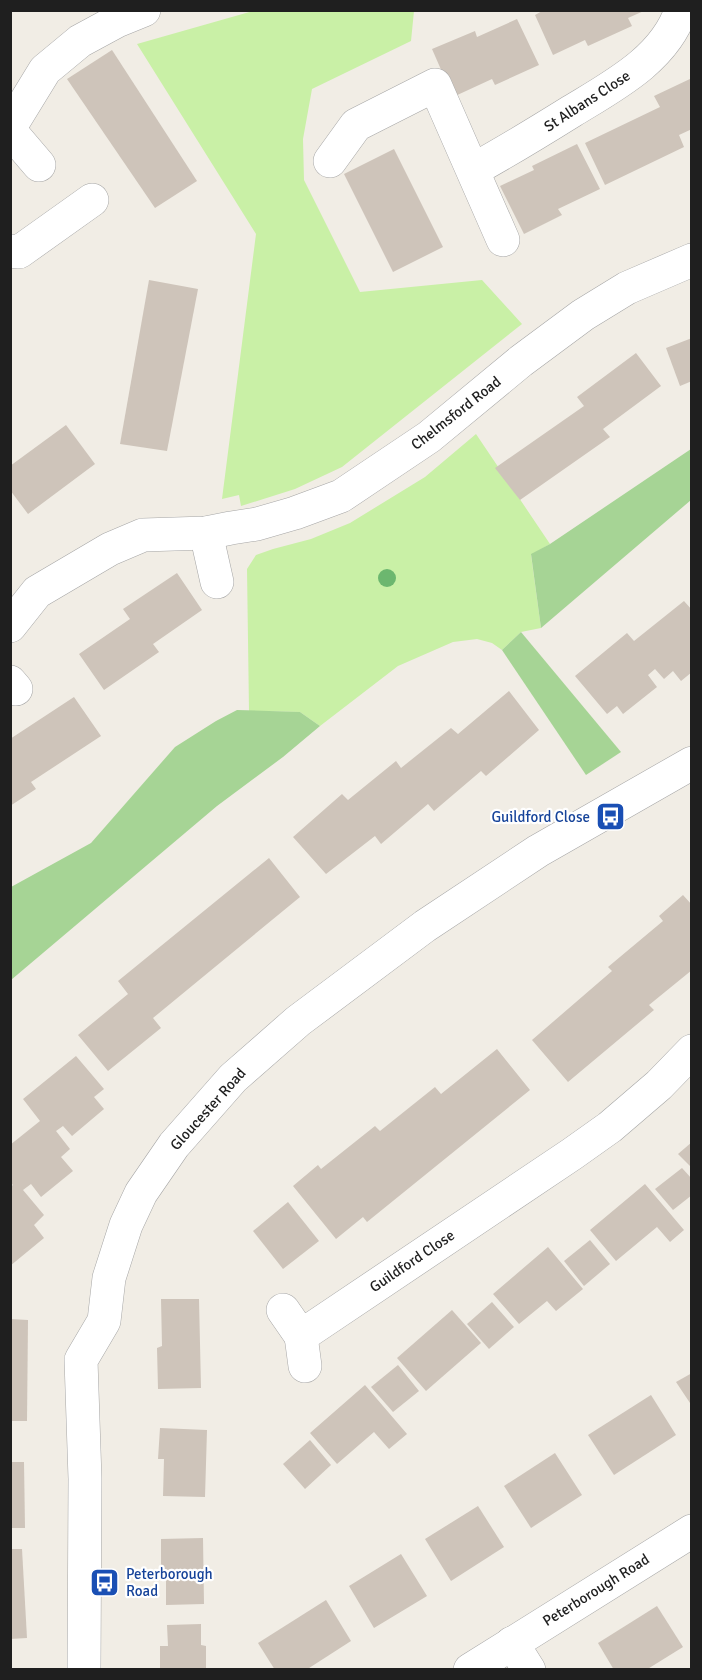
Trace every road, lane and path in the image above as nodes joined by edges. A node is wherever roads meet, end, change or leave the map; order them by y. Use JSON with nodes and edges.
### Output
{"nodes":[{"id":1,"x":144,"y":10,"type":"edge"},
{"id":2,"x":681,"y":10,"type":"edge"},
{"id":3,"x":10,"y":129,"type":"edge"},
{"id":4,"x":330,"y":161,"type":"dead end"},
{"id":5,"x":39,"y":165,"type":"dead end"},
{"id":6,"x":473,"y":170,"type":"junction"},
{"id":7,"x":92,"y":200,"type":"dead end"},
{"id":8,"x":503,"y":240,"type":"dead end"},
{"id":9,"x":10,"y":251,"type":"edge"},
{"id":10,"x":692,"y":260,"type":"edge"},
{"id":11,"x":206,"y":533,"type":"junction"},
{"id":12,"x":218,"y":582,"type":"dead end"},
{"id":13,"x":10,"y":626,"type":"edge"},
{"id":14,"x":692,"y":764,"type":"edge"},
{"id":15,"x":692,"y":1051,"type":"edge"},
{"id":16,"x":296,"y":1337,"type":"dead end"},
{"id":17,"x":692,"y":1531,"type":"edge"},
{"id":18,"x":520,"y":1656,"type":"edge"},
{"id":19,"x":84,"y":1670,"type":"edge"},
{"id":20,"x":470,"y":1670,"type":"edge"}],
"edges":[{"from":1,"to":3,"type":"street"},
{"from":2,"to":6,"type":"street","name":"St Albans Close"},
{"from":3,"to":5,"type":"street"},
{"from":4,"to":6,"type":"street"},
{"from":6,"to":8,"type":"street"},
{"from":7,"to":9,"type":"street"},
{"from":10,"to":11,"type":"street","name":"Chelmsford Road"},
{"from":11,"to":12,"type":"street"},
{"from":11,"to":13,"type":"street","name":"Chelmsford Road"},
{"from":14,"to":19,"type":"street","name":"Gloucester Road"},
{"from":15,"to":16,"type":"street","name":"Guildford Close"},
{"from":17,"to":18,"type":"street","name":"Peterborough Road"},
{"from":18,"to":20,"type":"street","name":"Peterborough Road"}]}
